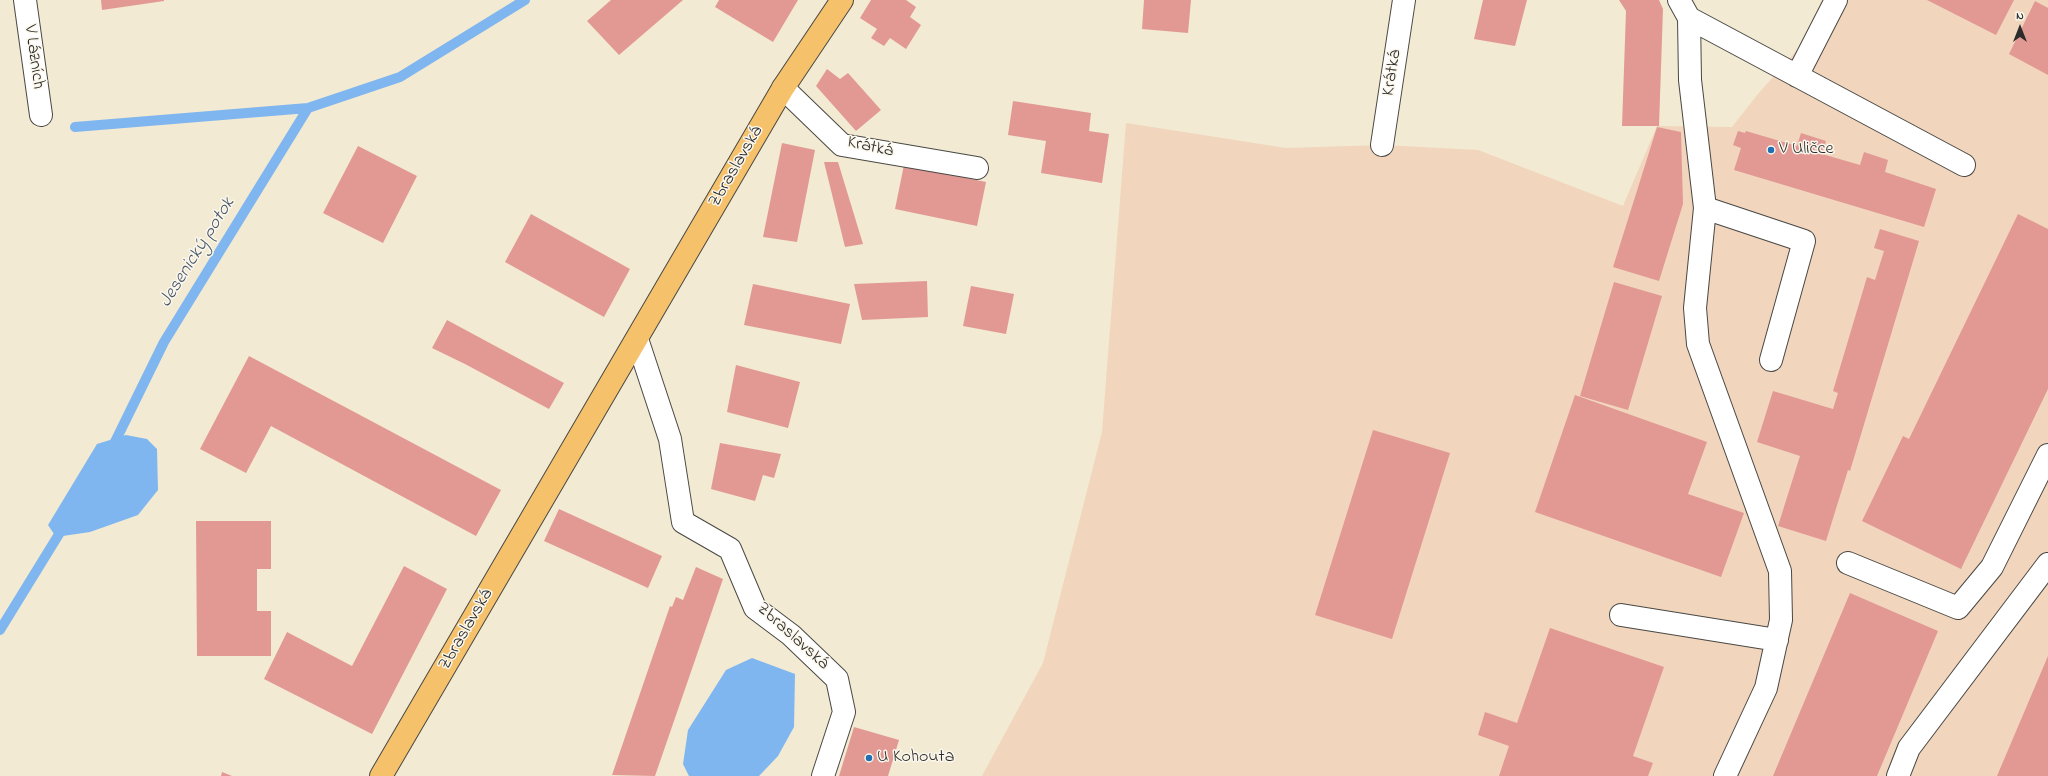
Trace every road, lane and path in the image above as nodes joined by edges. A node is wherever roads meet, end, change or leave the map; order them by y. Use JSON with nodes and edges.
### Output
{"nodes":[{"id":1,"x":25,"y":0,"type":"edge"},
{"id":2,"x":842,"y":0,"type":"edge"},
{"id":3,"x":1404,"y":0,"type":"edge"},
{"id":4,"x":1836,"y":0,"type":"edge"},
{"id":5,"x":1684,"y":9,"type":"edge"},
{"id":6,"x":1796,"y":76,"type":"junction"},
{"id":7,"x":783,"y":88,"type":"junction"},
{"id":8,"x":41,"y":114,"type":"dead end"},
{"id":9,"x":1382,"y":145,"type":"dead end"},
{"id":10,"x":1964,"y":166,"type":"dead end"},
{"id":11,"x":977,"y":168,"type":"dead end"},
{"id":12,"x":1705,"y":208,"type":"junction"},
{"id":13,"x":638,"y":339,"type":"junction"},
{"id":14,"x":1772,"y":360,"type":"dead end"},
{"id":15,"x":2048,"y":455,"type":"edge"},
{"id":16,"x":1848,"y":563,"type":"dead end"},
{"id":17,"x":2048,"y":564,"type":"edge"},
{"id":18,"x":1621,"y":615,"type":"dead end"},
{"id":19,"x":1777,"y":640,"type":"junction"},
{"id":20,"x":382,"y":776,"type":"edge"},
{"id":21,"x":823,"y":776,"type":"edge"},
{"id":22,"x":1725,"y":776,"type":"edge"},
{"id":23,"x":1898,"y":776,"type":"edge"}],
"edges":[{"from":1,"to":8,"type":"street","name":"V Lázních"},
{"from":2,"to":7,"type":"main road","name":"Zbraslavská"},
{"from":3,"to":9,"type":"street","name":"Krátká"},
{"from":4,"to":6,"type":"street"},
{"from":5,"to":6,"type":"street"},
{"from":5,"to":12,"type":"street"},
{"from":6,"to":10,"type":"street"},
{"from":7,"to":11,"type":"street","name":"Krátká"},
{"from":7,"to":13,"type":"main road","name":"Zbraslavská"},
{"from":12,"to":14,"type":"street"},
{"from":12,"to":19,"type":"street"},
{"from":13,"to":20,"type":"main road","name":"Zbraslavská"},
{"from":13,"to":21,"type":"street","name":"Zbraslavská"},
{"from":15,"to":16,"type":"street"},
{"from":17,"to":23,"type":"street"},
{"from":18,"to":19,"type":"street"},
{"from":19,"to":22,"type":"street"}]}
